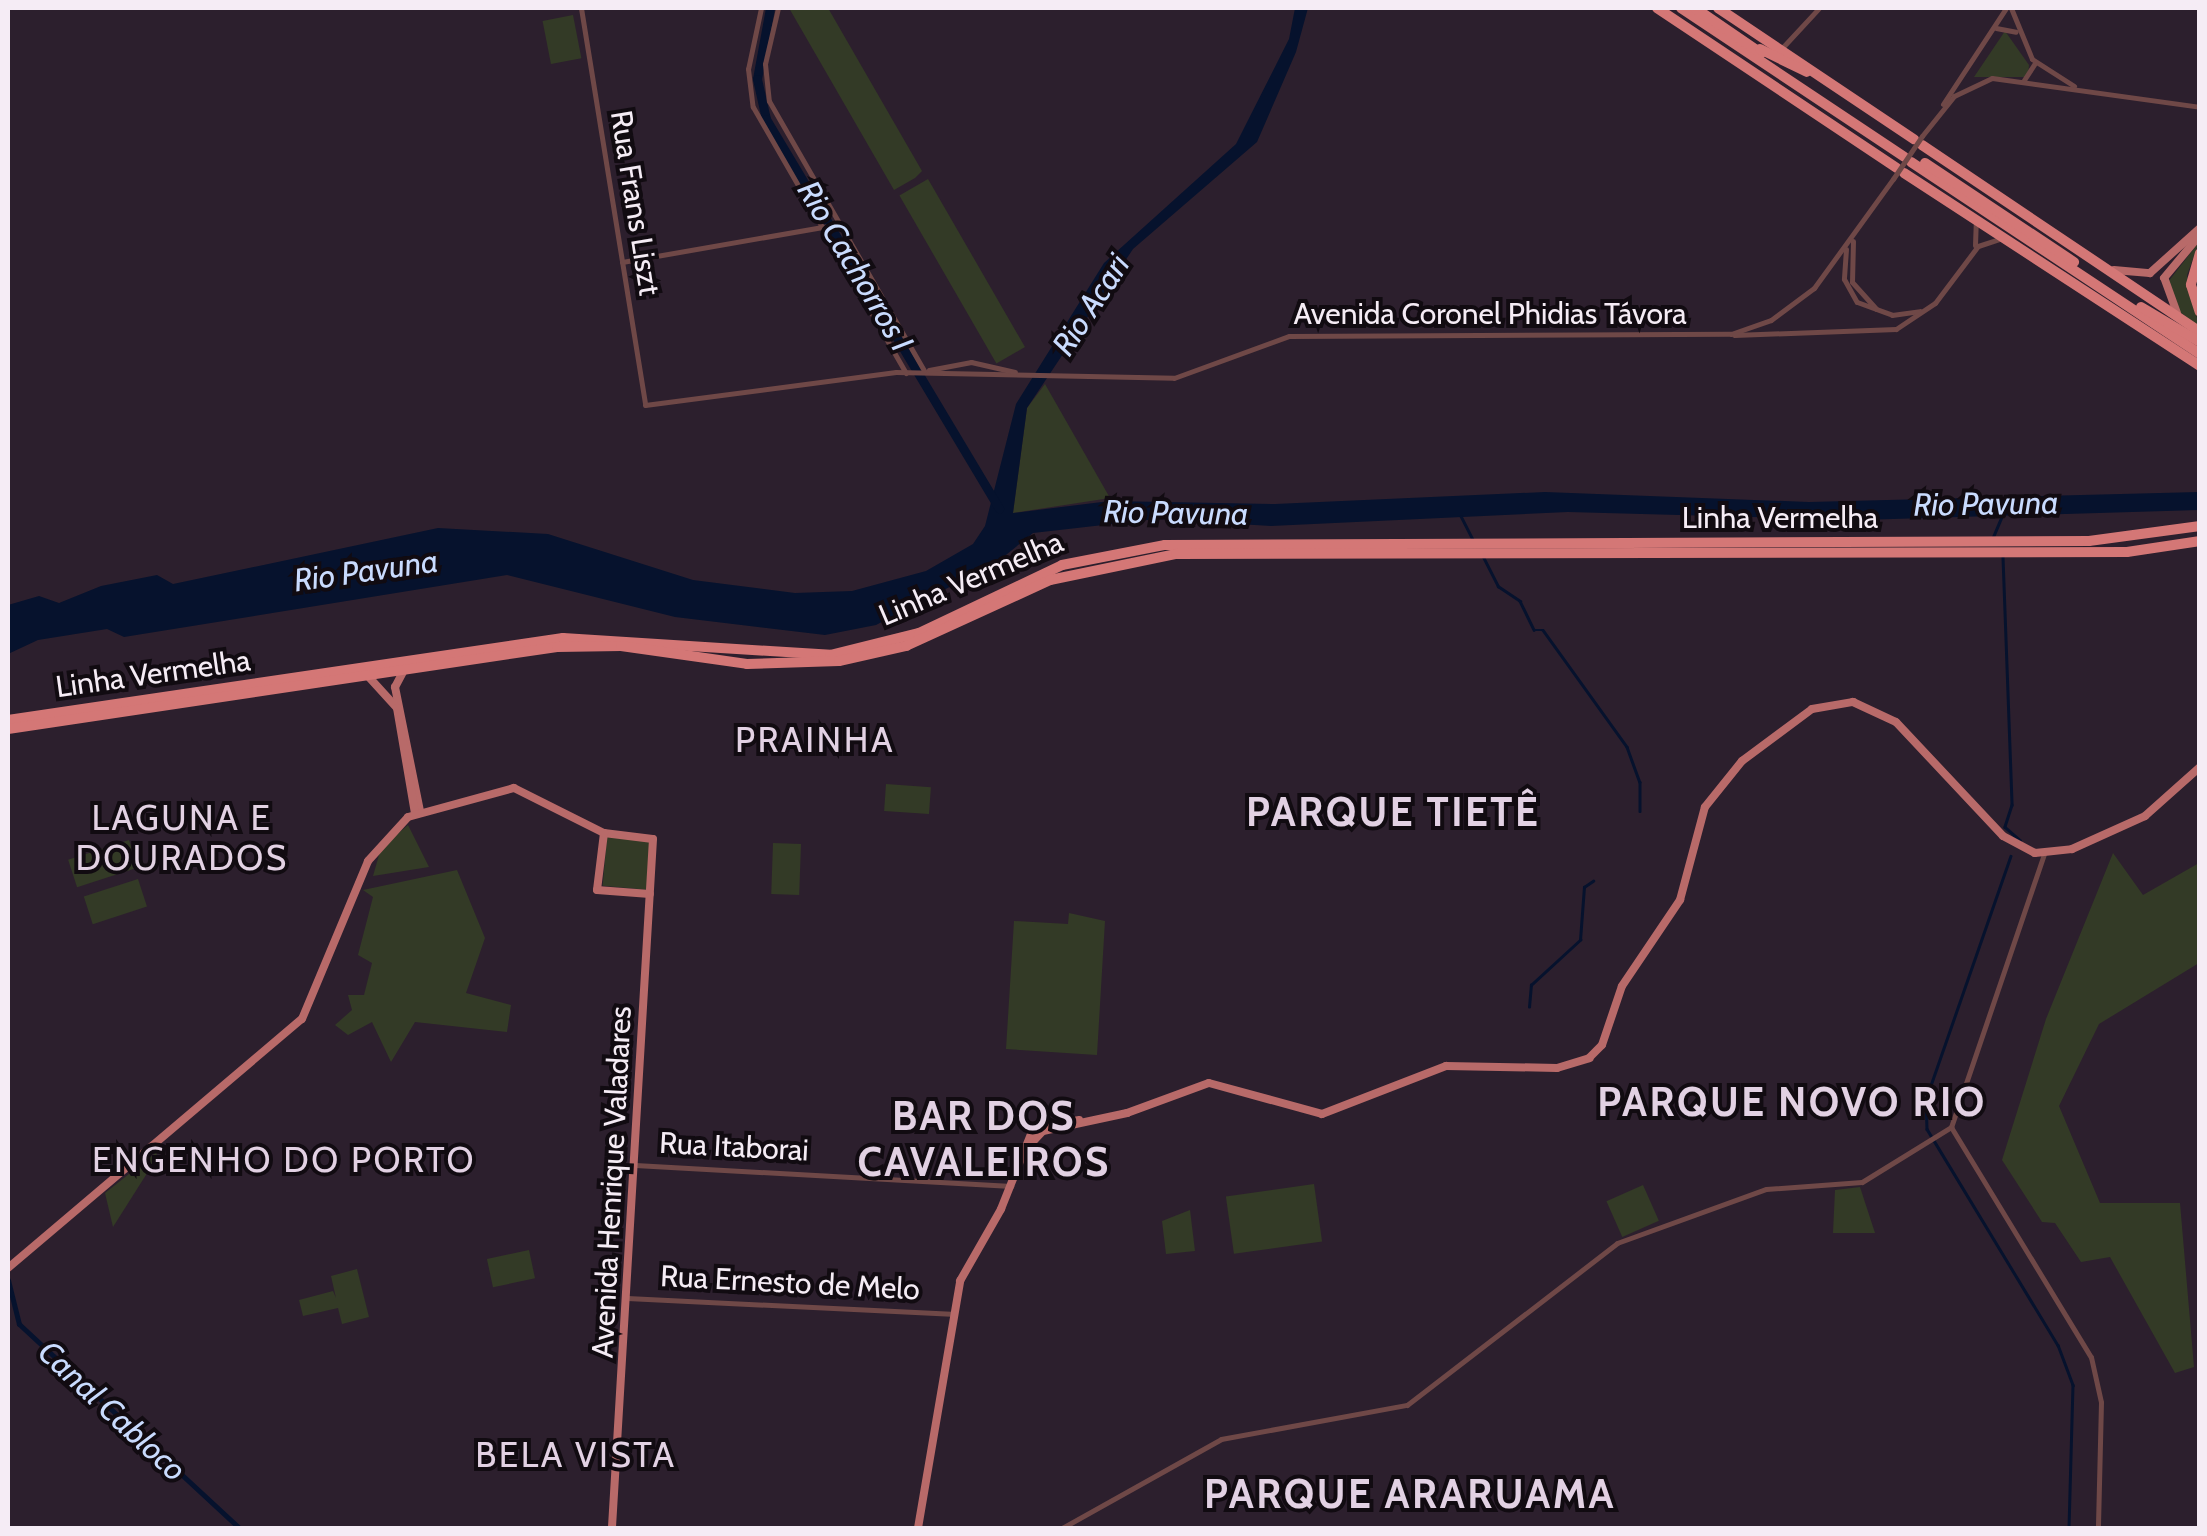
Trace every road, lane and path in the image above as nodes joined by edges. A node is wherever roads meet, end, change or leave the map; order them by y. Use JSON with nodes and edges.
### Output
{"nodes":[{"id":1,"x":581,"y":8,"type":"edge"},
{"id":2,"x":761,"y":8,"type":"edge"},
{"id":3,"x":778,"y":8,"type":"edge"},
{"id":4,"x":1657,"y":8,"type":"edge"},
{"id":5,"x":1682,"y":8,"type":"edge"},
{"id":6,"x":1695,"y":8,"type":"edge"},
{"id":7,"x":1718,"y":8,"type":"edge"},
{"id":8,"x":1819,"y":8,"type":"edge"},
{"id":9,"x":2008,"y":8,"type":"edge"},
{"id":10,"x":761,"y":17,"type":"junction"},
{"id":11,"x":773,"y":20,"type":"junction"},
{"id":12,"x":1996,"y":28,"type":"junction"},
{"id":13,"x":2018,"y":34,"type":"junction"},
{"id":14,"x":1747,"y":43,"type":"junction"},
{"id":15,"x":1788,"y":46,"type":"junction"},
{"id":16,"x":2035,"y":63,"type":"junction"},
{"id":17,"x":1968,"y":66,"type":"junction"},
{"id":18,"x":1984,"y":79,"type":"junction"},
{"id":19,"x":2021,"y":80,"type":"junction"},
{"id":20,"x":1839,"y":88,"type":"junction"},
{"id":21,"x":2086,"y":90,"type":"junction"},
{"id":22,"x":2198,"y":108,"type":"edge"},
{"id":23,"x":1939,"y":111,"type":"junction"},
{"id":24,"x":1920,"y":140,"type":"junction"},
{"id":25,"x":1902,"y":164,"type":"junction"},
{"id":26,"x":1972,"y":210,"type":"junction"},
{"id":27,"x":839,"y":225,"type":"junction"},
{"id":28,"x":1858,"y":229,"type":"junction"},
{"id":29,"x":825,"y":231,"type":"junction"},
{"id":30,"x":2200,"y":232,"type":"edge"},
{"id":31,"x":2008,"y":240,"type":"junction"},
{"id":32,"x":1849,"y":242,"type":"junction"},
{"id":33,"x":1973,"y":251,"type":"junction"},
{"id":34,"x":2081,"y":253,"type":"junction"},
{"id":35,"x":2199,"y":253,"type":"edge"},
{"id":36,"x":622,"y":262,"type":"junction"},
{"id":37,"x":2200,"y":293,"type":"edge"},
{"id":38,"x":1928,"y":309,"type":"junction"},
{"id":39,"x":2200,"y":312,"type":"edge"},
{"id":40,"x":1884,"y":314,"type":"junction"},
{"id":41,"x":2183,"y":321,"type":"junction"},
{"id":42,"x":2200,"y":332,"type":"edge"},
{"id":43,"x":1732,"y":334,"type":"junction"},
{"id":44,"x":2200,"y":344,"type":"edge"},
{"id":45,"x":2200,"y":354,"type":"edge"},
{"id":46,"x":2200,"y":368,"type":"edge"},
{"id":47,"x":1018,"y":373,"type":"junction"},
{"id":48,"x":916,"y":374,"type":"junction"},
{"id":49,"x":2200,"y":526,"type":"edge"},
{"id":50,"x":2160,"y":537,"type":"junction"},
{"id":51,"x":2200,"y":542,"type":"edge"},
{"id":52,"x":2006,"y":547,"type":"junction"},
{"id":53,"x":1469,"y":548,"type":"junction"},
{"id":54,"x":2078,"y":552,"type":"junction"},
{"id":55,"x":409,"y":669,"type":"junction"},
{"id":56,"x":367,"y":675,"type":"junction"},
{"id":57,"x":8,"y":720,"type":"edge"},
{"id":58,"x":8,"y":729,"type":"edge"},
{"id":59,"x":2200,"y":767,"type":"edge"},
{"id":60,"x":417,"y":812,"type":"junction"},
{"id":61,"x":604,"y":833,"type":"junction"},
{"id":62,"x":2044,"y":854,"type":"junction"},
{"id":63,"x":650,"y":894,"type":"junction"},
{"id":64,"x":1951,"y":1127,"type":"junction"},
{"id":65,"x":636,"y":1165,"type":"junction"},
{"id":66,"x":1011,"y":1186,"type":"junction"},
{"id":67,"x":8,"y":1268,"type":"edge"},
{"id":68,"x":628,"y":1298,"type":"junction"},
{"id":69,"x":951,"y":1314,"type":"junction"},
{"id":70,"x":612,"y":1528,"type":"edge"},
{"id":71,"x":918,"y":1528,"type":"edge"},
{"id":72,"x":1062,"y":1528,"type":"edge"},
{"id":73,"x":2098,"y":1528,"type":"edge"}],
"edges":[{"from":1,"to":36,"type":"street","name":"Rua Frans Liszt"},
{"from":2,"to":10,"type":"street"},
{"from":3,"to":11,"type":"street"},
{"from":4,"to":25,"type":"highway"},
{"from":5,"to":25,"type":"highway"},
{"from":6,"to":14,"type":"highway"},
{"from":7,"to":15,"type":"highway"},
{"from":8,"to":15,"type":"street"},
{"from":9,"to":12,"type":"street"},
{"from":9,"to":13,"type":"street"},
{"from":10,"to":11,"type":"street"},
{"from":10,"to":29,"type":"street"},
{"from":11,"to":27,"type":"street"},
{"from":12,"to":13,"type":"street"},
{"from":12,"to":17,"type":"street"},
{"from":13,"to":16,"type":"street"},
{"from":14,"to":20,"type":"highway"},
{"from":14,"to":25,"type":"highway"},
{"from":15,"to":20,"type":"highway"},
{"from":16,"to":19,"type":"street"},
{"from":16,"to":21,"type":"street"},
{"from":17,"to":18,"type":"street"},
{"from":17,"to":23,"type":"street"},
{"from":18,"to":19,"type":"street"},
{"from":18,"to":23,"type":"street","name":"Avenida Coronel Phidias Távora"},
{"from":19,"to":21,"type":"street"},
{"from":20,"to":24,"type":"highway"},
{"from":21,"to":22,"type":"street"},
{"from":23,"to":24,"type":"street","name":"Avenida Coronel Phidias Távora"},
{"from":24,"to":25,"type":"street","name":"Avenida Coronel Phidias Távora","bridge":true},
{"from":24,"to":34,"type":"highway"},
{"from":25,"to":26,"type":"highway"},
{"from":25,"to":28,"type":"street","name":"Avenida Coronel Phidias Távora"},
{"from":25,"to":44,"type":"highway"},
{"from":26,"to":31,"type":"highway"},
{"from":26,"to":33,"type":"street"},
{"from":26,"to":45,"type":"highway"},
{"from":27,"to":29,"type":"street"},
{"from":27,"to":48,"type":"street"},
{"from":28,"to":32,"type":"street","name":"Avenida Coronel Phidias Távora"},
{"from":28,"to":40,"type":"street"},
{"from":29,"to":36,"type":"street"},
{"from":29,"to":48,"type":"street"},
{"from":30,"to":34,"type":"main road"},
{"from":30,"to":41,"type":"main road"},
{"from":31,"to":33,"type":"street"},
{"from":31,"to":46,"type":"highway"},
{"from":32,"to":40,"type":"street"},
{"from":32,"to":43,"type":"street","name":"Avenida Coronel Phidias Távora"},
{"from":33,"to":38,"type":"street","name":"Avenida Coronel Phidias Távora"},
{"from":34,"to":41,"type":"highway"},
{"from":35,"to":37,"type":"highway"},
{"from":35,"to":39,"type":"highway"},
{"from":36,"to":48,"type":"street","name":"Rua Frans Liszt"},
{"from":38,"to":40,"type":"street"},
{"from":38,"to":43,"type":"street","name":"Avenida Coronel Phidias Távora"},
{"from":41,"to":42,"type":"highway"},
{"from":43,"to":47,"type":"street","name":"Avenida Coronel Phidias Távora"},
{"from":47,"to":48,"type":"street"},
{"from":47,"to":48,"type":"street"},
{"from":49,"to":50,"type":"highway","name":"Linha Vermelha"},
{"from":50,"to":52,"type":"highway","name":"Linha Vermelha"},
{"from":50,"to":54,"type":"highway"},
{"from":51,"to":54,"type":"highway"},
{"from":52,"to":53,"type":"highway","name":"Linha Vermelha"},
{"from":52,"to":54,"type":"highway","name":"Linha Vermelha"},
{"from":53,"to":55,"type":"highway","name":"Linha Vermelha"},
{"from":53,"to":57,"type":"highway","name":"Linha Vermelha"},
{"from":55,"to":56,"type":"highway","name":"Linha Vermelha"},
{"from":55,"to":60,"type":"main road"},
{"from":56,"to":58,"type":"highway","name":"Linha Vermelha"},
{"from":56,"to":60,"type":"main road"},
{"from":59,"to":62,"type":"main road"},
{"from":60,"to":61,"type":"main road"},
{"from":60,"to":67,"type":"main road"},
{"from":61,"to":63,"type":"main road","name":"Avenida Henrique Valadares"},
{"from":61,"to":63,"type":"main road"},
{"from":62,"to":64,"type":"street"},
{"from":62,"to":66,"type":"main road"},
{"from":63,"to":65,"type":"main road","name":"Avenida Henrique Valadares"},
{"from":64,"to":72,"type":"street"},
{"from":64,"to":73,"type":"street"},
{"from":65,"to":66,"type":"street","name":"Rua Itaborai"},
{"from":65,"to":68,"type":"main road","name":"Avenida Henrique Valadares"},
{"from":66,"to":69,"type":"main road"},
{"from":68,"to":69,"type":"street","name":"Rua Ernesto de Melo"},
{"from":68,"to":70,"type":"main road","name":"Avenida Henrique Valadares"},
{"from":69,"to":71,"type":"main road"}]}
